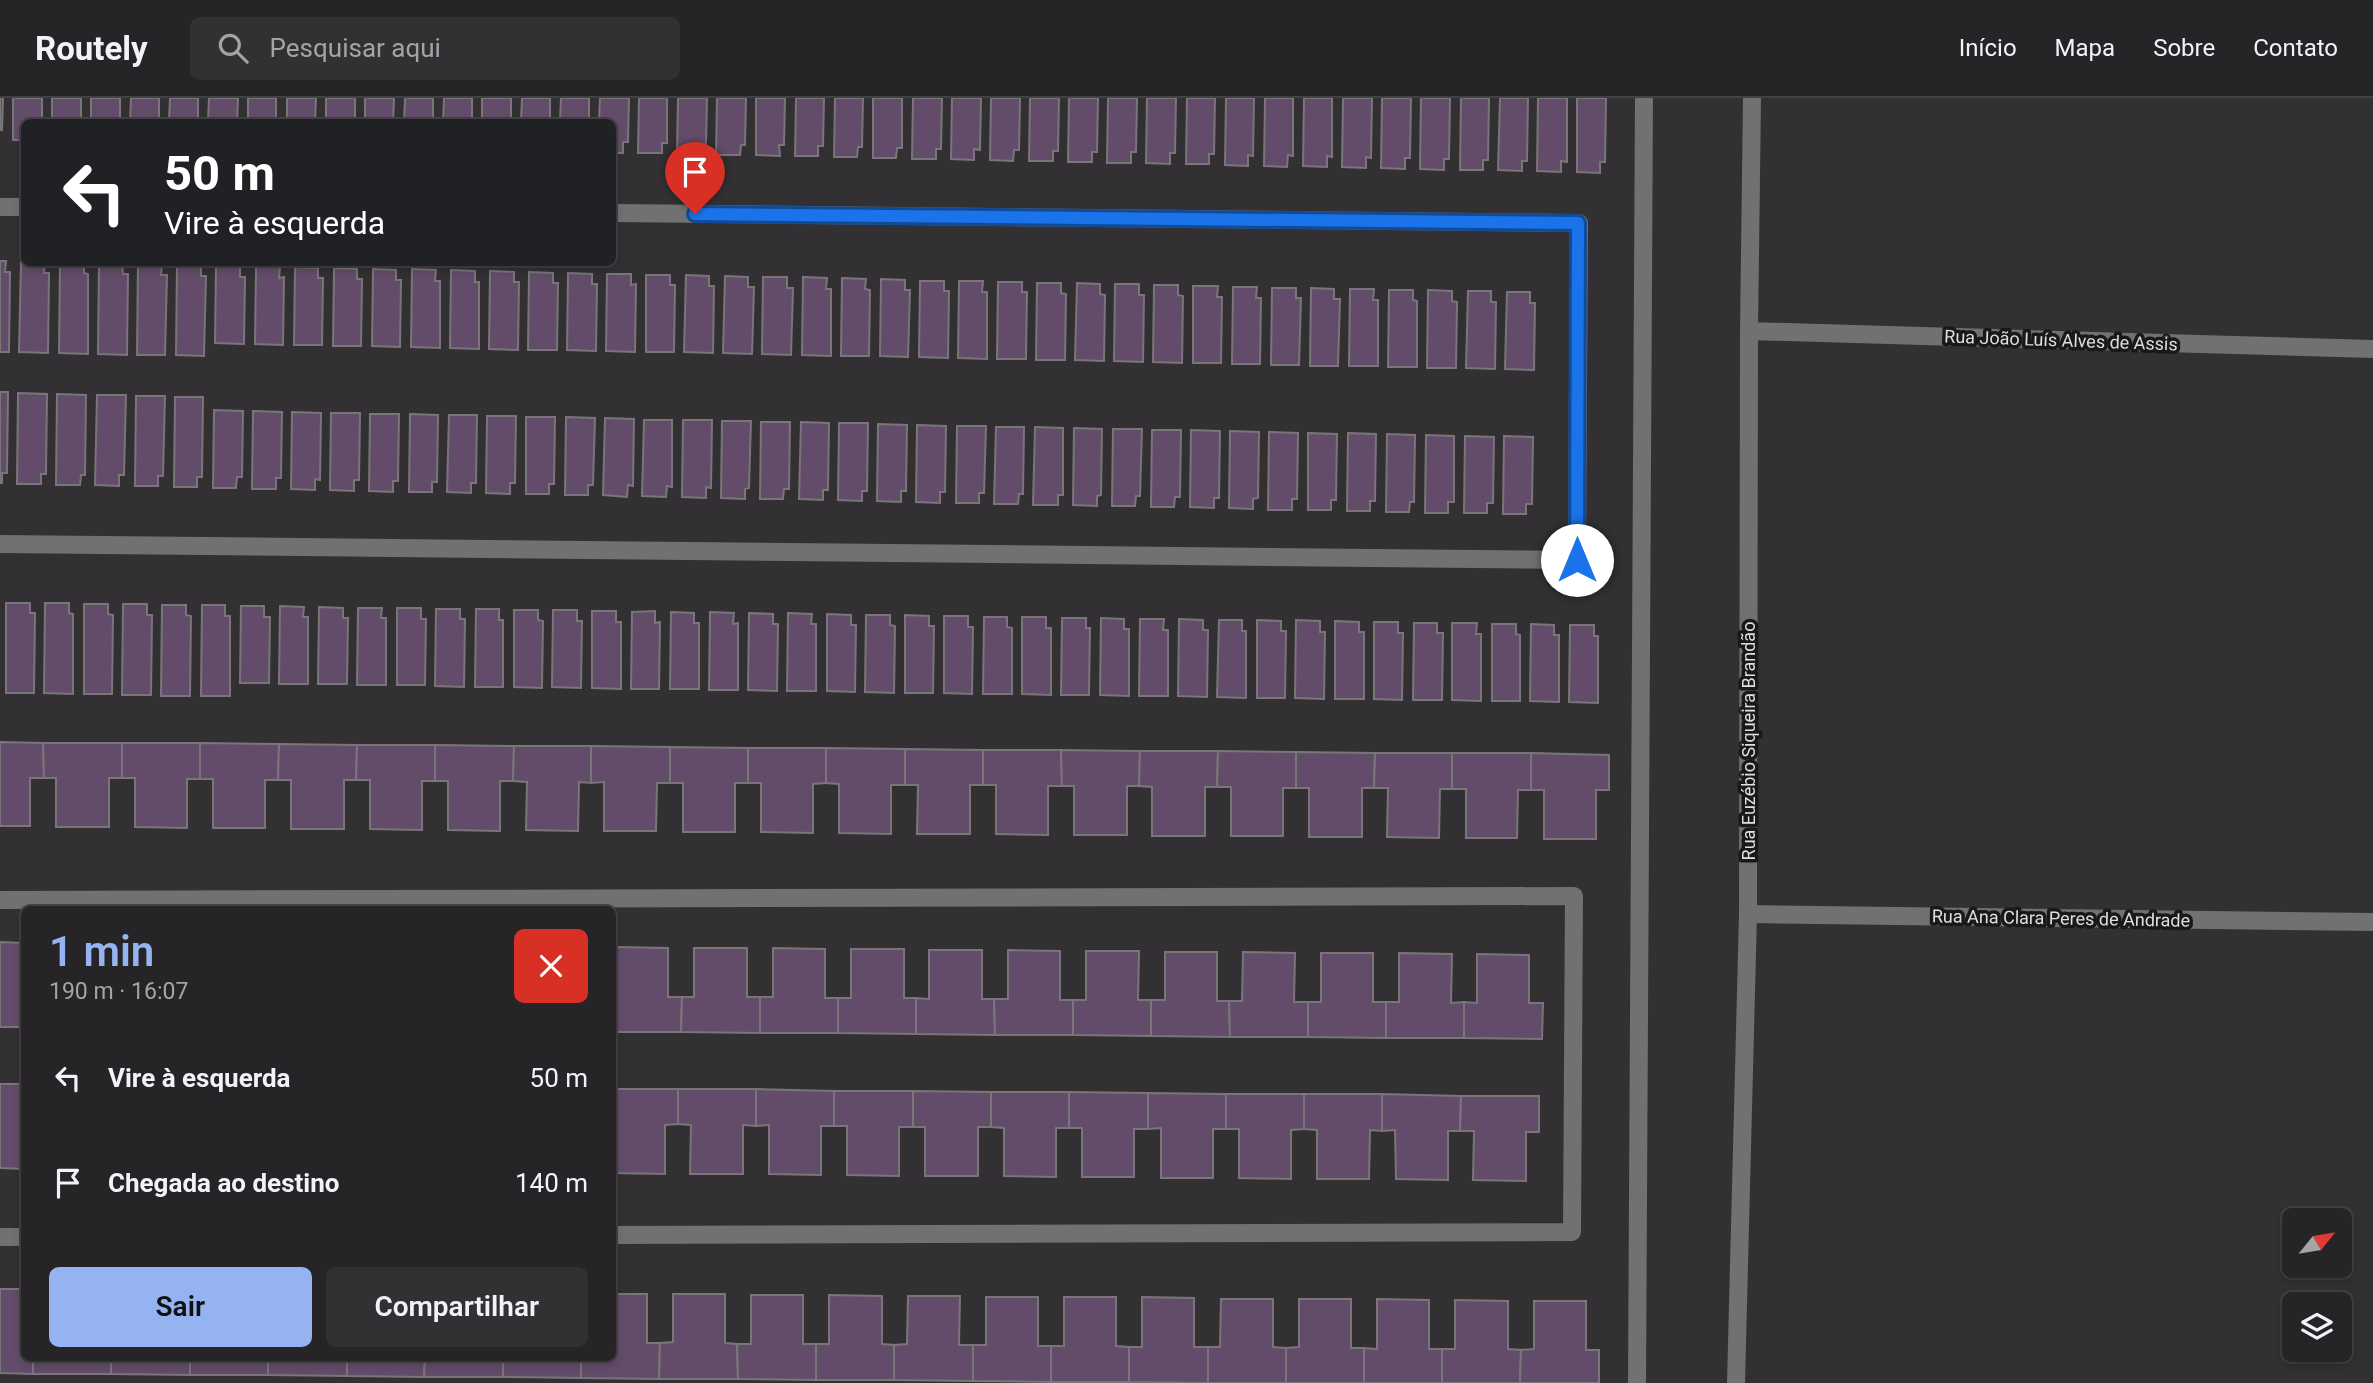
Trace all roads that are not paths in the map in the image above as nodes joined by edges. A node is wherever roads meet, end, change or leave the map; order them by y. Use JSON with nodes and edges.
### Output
{"nodes":[{"id":1,"x":1644,"y":98,"type":"edge"},
{"id":2,"x":1752,"y":98,"type":"edge"},
{"id":3,"x":0,"y":207,"type":"edge"},
{"id":4,"x":21,"y":207,"type":"edge"},
{"id":5,"x":616,"y":213,"type":"edge"},
{"id":6,"x":1749,"y":331,"type":"junction"},
{"id":7,"x":2373,"y":349,"type":"edge"},
{"id":8,"x":0,"y":544,"type":"edge"},
{"id":9,"x":0,"y":900,"type":"edge"},
{"id":10,"x":1748,"y":914,"type":"junction"},
{"id":11,"x":2373,"y":922,"type":"edge"},
{"id":12,"x":616,"y":1235,"type":"edge"},
{"id":13,"x":0,"y":1237,"type":"edge"},
{"id":14,"x":21,"y":1237,"type":"edge"},
{"id":15,"x":1637,"y":1383,"type":"edge"},
{"id":16,"x":1736,"y":1383,"type":"edge"}],
"edges":[{"from":1,"to":15,"type":"street"},
{"from":2,"to":6,"type":"street","name":"Rua Euzébio Siqueira Brandão"},
{"from":3,"to":4,"type":"street"},
{"from":5,"to":8,"type":"street"},
{"from":6,"to":7,"type":"street","name":"Rua João Luís Alves de Assis"},
{"from":6,"to":10,"type":"street","name":"Rua Euzébio Siqueira Brandão"},
{"from":9,"to":12,"type":"street"},
{"from":10,"to":11,"type":"street","name":"Rua Ana Clara Peres de Andrade"},
{"from":10,"to":16,"type":"street","name":"Rua Euzébio Siqueira Brandão"},
{"from":13,"to":14,"type":"street"}]}
